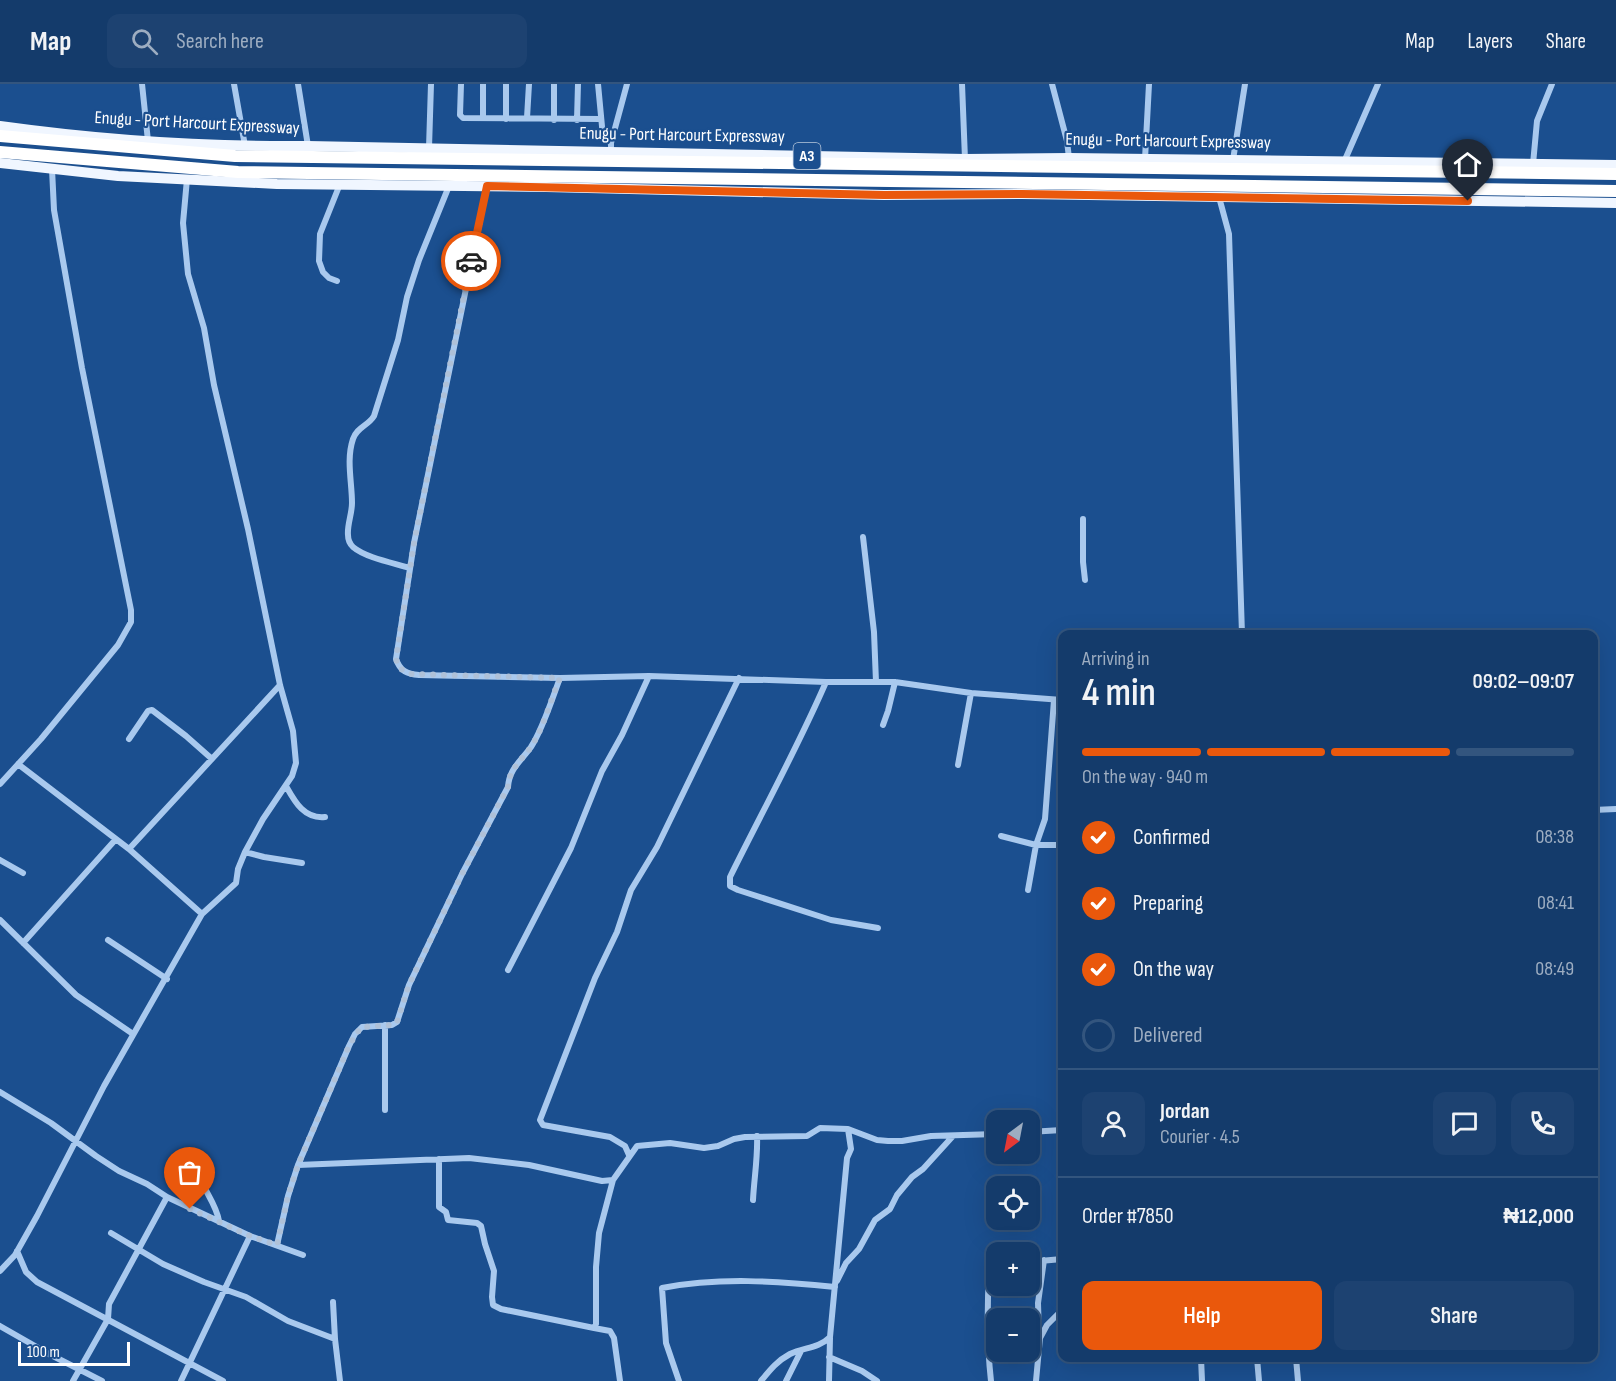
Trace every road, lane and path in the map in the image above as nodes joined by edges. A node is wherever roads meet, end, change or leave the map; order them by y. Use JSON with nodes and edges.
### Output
{"nodes":[{"id":1,"x":141,"y":84,"type":"edge"},
{"id":2,"x":234,"y":84,"type":"edge"},
{"id":3,"x":298,"y":84,"type":"edge"},
{"id":4,"x":431,"y":84,"type":"edge"},
{"id":5,"x":461,"y":84,"type":"edge"},
{"id":6,"x":483,"y":84,"type":"edge"},
{"id":7,"x":506,"y":84,"type":"edge"},
{"id":8,"x":529,"y":84,"type":"edge"},
{"id":9,"x":554,"y":84,"type":"edge"},
{"id":10,"x":578,"y":84,"type":"edge"},
{"id":11,"x":598,"y":84,"type":"edge"},
{"id":12,"x":627,"y":84,"type":"edge"},
{"id":13,"x":963,"y":84,"type":"edge"},
{"id":14,"x":1052,"y":84,"type":"edge"},
{"id":15,"x":1149,"y":84,"type":"edge"},
{"id":16,"x":1245,"y":84,"type":"edge"},
{"id":17,"x":1378,"y":84,"type":"edge"},
{"id":18,"x":1552,"y":84,"type":"edge"},
{"id":19,"x":483,"y":118,"type":"junction"},
{"id":20,"x":528,"y":118,"type":"junction"},
{"id":21,"x":506,"y":119,"type":"junction"},
{"id":22,"x":600,"y":119,"type":"junction"},
{"id":23,"x":554,"y":120,"type":"junction"},
{"id":24,"x":577,"y":120,"type":"junction"},
{"id":25,"x":0,"y":126,"type":"edge"},
{"id":26,"x":0,"y":136,"type":"edge"},
{"id":27,"x":148,"y":141,"type":"junction"},
{"id":28,"x":308,"y":146,"type":"junction"},
{"id":29,"x":245,"y":147,"type":"junction"},
{"id":30,"x":429,"y":148,"type":"junction"},
{"id":31,"x":611,"y":148,"type":"junction"},
{"id":32,"x":0,"y":152,"type":"edge"},
{"id":33,"x":1069,"y":158,"type":"junction"},
{"id":34,"x":965,"y":159,"type":"junction"},
{"id":35,"x":1145,"y":159,"type":"junction"},
{"id":36,"x":1233,"y":160,"type":"junction"},
{"id":37,"x":1344,"y":162,"type":"junction"},
{"id":38,"x":0,"y":163,"type":"edge"},
{"id":39,"x":1533,"y":165,"type":"junction"},
{"id":40,"x":1616,"y":165,"type":"edge"},
{"id":41,"x":52,"y":169,"type":"junction"},
{"id":42,"x":1616,"y":174,"type":"edge"},
{"id":43,"x":187,"y":179,"type":"junction"},
{"id":44,"x":340,"y":184,"type":"junction"},
{"id":45,"x":450,"y":186,"type":"junction"},
{"id":46,"x":487,"y":186,"type":"junction"},
{"id":47,"x":1616,"y":191,"type":"edge"},
{"id":48,"x":1219,"y":197,"type":"junction"},
{"id":49,"x":1616,"y":203,"type":"edge"},
{"id":50,"x":337,"y":281,"type":"dead end"},
{"id":51,"x":1083,"y":519,"type":"dead end"},
{"id":52,"x":863,"y":537,"type":"dead end"},
{"id":53,"x":410,"y":568,"type":"junction"},
{"id":54,"x":1084,"y":580,"type":"dead end"},
{"id":55,"x":1242,"y":630,"type":"edge"},
{"id":56,"x":649,"y":676,"type":"junction"},
{"id":57,"x":560,"y":678,"type":"junction"},
{"id":58,"x":739,"y":678,"type":"junction"},
{"id":59,"x":826,"y":682,"type":"junction"},
{"id":60,"x":876,"y":682,"type":"junction"},
{"id":61,"x":895,"y":682,"type":"junction"},
{"id":62,"x":280,"y":686,"type":"junction"},
{"id":63,"x":971,"y":693,"type":"junction"},
{"id":64,"x":1054,"y":700,"type":"junction"},
{"id":65,"x":1058,"y":700,"type":"edge"},
{"id":66,"x":883,"y":725,"type":"dead end"},
{"id":67,"x":129,"y":739,"type":"dead end"},
{"id":68,"x":212,"y":759,"type":"junction"},
{"id":69,"x":18,"y":764,"type":"junction"},
{"id":70,"x":958,"y":765,"type":"dead end"},
{"id":71,"x":0,"y":784,"type":"edge"},
{"id":72,"x":286,"y":786,"type":"junction"},
{"id":73,"x":1616,"y":809,"type":"edge"},
{"id":74,"x":1598,"y":810,"type":"edge"},
{"id":75,"x":325,"y":817,"type":"dead end"},
{"id":76,"x":1001,"y":836,"type":"dead end"},
{"id":77,"x":116,"y":839,"type":"junction"},
{"id":78,"x":1036,"y":845,"type":"junction"},
{"id":79,"x":1058,"y":845,"type":"edge"},
{"id":80,"x":129,"y":849,"type":"junction"},
{"id":81,"x":245,"y":852,"type":"junction"},
{"id":82,"x":0,"y":860,"type":"edge"},
{"id":83,"x":302,"y":863,"type":"dead end"},
{"id":84,"x":23,"y":873,"type":"dead end"},
{"id":85,"x":1028,"y":890,"type":"dead end"},
{"id":86,"x":202,"y":914,"type":"junction"},
{"id":87,"x":0,"y":920,"type":"edge"},
{"id":88,"x":878,"y":928,"type":"dead end"},
{"id":89,"x":108,"y":940,"type":"dead end"},
{"id":90,"x":23,"y":943,"type":"junction"},
{"id":91,"x":508,"y":970,"type":"dead end"},
{"id":92,"x":167,"y":979,"type":"junction"},
{"id":93,"x":385,"y":1025,"type":"junction"},
{"id":94,"x":133,"y":1034,"type":"junction"},
{"id":95,"x":0,"y":1092,"type":"edge"},
{"id":96,"x":385,"y":1110,"type":"dead end"},
{"id":97,"x":848,"y":1129,"type":"junction"},
{"id":98,"x":1058,"y":1130,"type":"edge"},
{"id":99,"x":1040,"y":1131,"type":"edge"},
{"id":100,"x":986,"y":1134,"type":"edge"},
{"id":101,"x":757,"y":1136,"type":"junction"},
{"id":102,"x":953,"y":1136,"type":"junction"},
{"id":103,"x":76,"y":1143,"type":"junction"},
{"id":104,"x":625,"y":1146,"type":"junction"},
{"id":105,"x":637,"y":1146,"type":"junction"},
{"id":106,"x":629,"y":1155,"type":"junction"},
{"id":107,"x":439,"y":1159,"type":"junction"},
{"id":108,"x":298,"y":1165,"type":"junction"},
{"id":109,"x":198,"y":1172,"type":"dead end"},
{"id":110,"x":613,"y":1180,"type":"junction"},
{"id":111,"x":167,"y":1197,"type":"junction"},
{"id":112,"x":753,"y":1200,"type":"dead end"},
{"id":113,"x":219,"y":1221,"type":"junction"},
{"id":114,"x":111,"y":1233,"type":"dead end"},
{"id":115,"x":250,"y":1236,"type":"junction"},
{"id":116,"x":277,"y":1245,"type":"junction"},
{"id":117,"x":17,"y":1251,"type":"junction"},
{"id":118,"x":303,"y":1255,"type":"dead end"},
{"id":119,"x":1058,"y":1259,"type":"edge"},
{"id":120,"x":1044,"y":1260,"type":"junction"},
{"id":121,"x":1040,"y":1261,"type":"edge"},
{"id":122,"x":0,"y":1271,"type":"edge"},
{"id":123,"x":835,"y":1287,"type":"junction"},
{"id":124,"x":224,"y":1290,"type":"junction"},
{"id":125,"x":987,"y":1296,"type":"edge"},
{"id":126,"x":333,"y":1302,"type":"dead end"},
{"id":127,"x":1038,"y":1308,"type":"edge"},
{"id":128,"x":1058,"y":1314,"type":"edge"},
{"id":129,"x":108,"y":1319,"type":"junction"},
{"id":130,"x":0,"y":1326,"type":"edge"},
{"id":131,"x":594,"y":1328,"type":"junction"},
{"id":132,"x":830,"y":1337,"type":"junction"},
{"id":133,"x":1040,"y":1338,"type":"edge"},
{"id":134,"x":335,"y":1340,"type":"junction"},
{"id":135,"x":801,"y":1351,"type":"junction"},
{"id":136,"x":829,"y":1357,"type":"junction"},
{"id":137,"x":1038,"y":1362,"type":"edge"},
{"id":138,"x":1200,"y":1362,"type":"edge"},
{"id":139,"x":1257,"y":1362,"type":"edge"},
{"id":140,"x":1296,"y":1362,"type":"edge"},
{"id":141,"x":190,"y":1364,"type":"junction"},
{"id":142,"x":81,"y":1370,"type":"junction"},
{"id":143,"x":73,"y":1381,"type":"edge"},
{"id":144,"x":102,"y":1381,"type":"edge"},
{"id":145,"x":181,"y":1381,"type":"edge"},
{"id":146,"x":223,"y":1381,"type":"edge"},
{"id":147,"x":340,"y":1381,"type":"edge"},
{"id":148,"x":620,"y":1381,"type":"edge"},
{"id":149,"x":679,"y":1381,"type":"edge"},
{"id":150,"x":761,"y":1381,"type":"edge"},
{"id":151,"x":786,"y":1381,"type":"edge"},
{"id":152,"x":829,"y":1381,"type":"edge"},
{"id":153,"x":877,"y":1381,"type":"edge"},
{"id":154,"x":991,"y":1381,"type":"edge"},
{"id":155,"x":1036,"y":1381,"type":"edge"},
{"id":156,"x":1202,"y":1381,"type":"edge"},
{"id":157,"x":1259,"y":1381,"type":"edge"},
{"id":158,"x":1298,"y":1381,"type":"edge"}],
"edges":[{"from":1,"to":27,"type":"street"},
{"from":2,"to":29,"type":"street"},
{"from":3,"to":28,"type":"street"},
{"from":4,"to":30,"type":"street"},
{"from":5,"to":19,"type":"street"},
{"from":6,"to":19,"type":"street"},
{"from":7,"to":21,"type":"street"},
{"from":8,"to":20,"type":"street"},
{"from":9,"to":23,"type":"street"},
{"from":10,"to":24,"type":"street"},
{"from":11,"to":22,"type":"street"},
{"from":12,"to":31,"type":"street"},
{"from":13,"to":34,"type":"street"},
{"from":14,"to":33,"type":"street"},
{"from":15,"to":35,"type":"street"},
{"from":16,"to":36,"type":"street"},
{"from":17,"to":37,"type":"street"},
{"from":18,"to":39,"type":"street"},
{"from":19,"to":21,"type":"street"},
{"from":20,"to":21,"type":"street"},
{"from":20,"to":23,"type":"street"},
{"from":22,"to":24,"type":"street"},
{"from":22,"to":31,"type":"street"},
{"from":23,"to":24,"type":"street"},
{"from":25,"to":27,"type":"main road","name":"Enugu - Port Harcourt Expressway","number":"A3"},
{"from":26,"to":42,"type":"highway","name":"Enugu - Port Harcourt Expressway","number":"A3"},
{"from":27,"to":29,"type":"main road","name":"Enugu - Port Harcourt Expressway","number":"A3"},
{"from":28,"to":29,"type":"main road","name":"Enugu - Port Harcourt Expressway","number":"A3"},
{"from":28,"to":30,"type":"main road","name":"Enugu - Port Harcourt Expressway","number":"A3"},
{"from":30,"to":31,"type":"main road","name":"Enugu - Port Harcourt Expressway","number":"A3"},
{"from":31,"to":34,"type":"main road","name":"Enugu - Port Harcourt Expressway","number":"A3"},
{"from":32,"to":47,"type":"highway","number":"A3"},
{"from":33,"to":34,"type":"main road","name":"Enugu - Port Harcourt Expressway","number":"A3"},
{"from":33,"to":35,"type":"main road","name":"Enugu - Port Harcourt Expressway","number":"A3"},
{"from":35,"to":36,"type":"main road","name":"Enugu - Port Harcourt Expressway","number":"A3"},
{"from":36,"to":37,"type":"main road","name":"Enugu - Port Harcourt Expressway","number":"A3"},
{"from":37,"to":39,"type":"main road","name":"Enugu - Port Harcourt Expressway","number":"A3"},
{"from":38,"to":41,"type":"main road","number":"A3"},
{"from":39,"to":40,"type":"main road","name":"Enugu - Port Harcourt Expressway","number":"A3"},
{"from":41,"to":43,"type":"main road","number":"A3"},
{"from":41,"to":69,"type":"street"},
{"from":43,"to":44,"type":"main road","number":"A3"},
{"from":43,"to":62,"type":"street"},
{"from":44,"to":45,"type":"main road","number":"A3"},
{"from":44,"to":50,"type":"street"},
{"from":45,"to":46,"type":"main road","number":"A3"},
{"from":45,"to":53,"type":"street"},
{"from":46,"to":48,"type":"main road","number":"A3"},
{"from":46,"to":53,"type":"street"},
{"from":48,"to":49,"type":"main road","number":"A3"},
{"from":48,"to":55,"type":"street"},
{"from":51,"to":54,"type":"street"},
{"from":52,"to":60,"type":"street"},
{"from":53,"to":57,"type":"street"},
{"from":56,"to":57,"type":"street"},
{"from":56,"to":58,"type":"street"},
{"from":56,"to":91,"type":"street"},
{"from":57,"to":93,"type":"street"},
{"from":58,"to":59,"type":"street"},
{"from":58,"to":104,"type":"street"},
{"from":59,"to":60,"type":"street"},
{"from":59,"to":88,"type":"street"},
{"from":60,"to":61,"type":"street"},
{"from":61,"to":63,"type":"street"},
{"from":61,"to":66,"type":"street"},
{"from":62,"to":68,"type":"street"},
{"from":62,"to":72,"type":"street"},
{"from":63,"to":64,"type":"street"},
{"from":63,"to":70,"type":"street"},
{"from":64,"to":65,"type":"street"},
{"from":64,"to":78,"type":"street"},
{"from":67,"to":68,"type":"street"},
{"from":68,"to":80,"type":"street"},
{"from":69,"to":71,"type":"street"},
{"from":69,"to":77,"type":"street"},
{"from":72,"to":75,"type":"street"},
{"from":72,"to":81,"type":"street"},
{"from":73,"to":74,"type":"street"},
{"from":76,"to":78,"type":"street"},
{"from":77,"to":80,"type":"street"},
{"from":77,"to":90,"type":"street"},
{"from":78,"to":79,"type":"street"},
{"from":78,"to":85,"type":"street"},
{"from":80,"to":86,"type":"street"},
{"from":81,"to":83,"type":"street"},
{"from":81,"to":86,"type":"street"},
{"from":82,"to":84,"type":"street"},
{"from":86,"to":92,"type":"street"},
{"from":87,"to":90,"type":"street"},
{"from":89,"to":92,"type":"street"},
{"from":90,"to":94,"type":"street"},
{"from":92,"to":94,"type":"street"},
{"from":93,"to":96,"type":"street"},
{"from":93,"to":108,"type":"street"},
{"from":94,"to":103,"type":"street"},
{"from":95,"to":103,"type":"street"},
{"from":97,"to":101,"type":"street"},
{"from":97,"to":102,"type":"street"},
{"from":97,"to":123,"type":"street"},
{"from":98,"to":99,"type":"street"},
{"from":100,"to":102,"type":"street"},
{"from":101,"to":105,"type":"street"},
{"from":101,"to":112,"type":"street"},
{"from":102,"to":123,"type":"street"},
{"from":103,"to":111,"type":"street"},
{"from":103,"to":117,"type":"street"},
{"from":104,"to":105,"type":"street"},
{"from":104,"to":106,"type":"street"},
{"from":105,"to":106,"type":"street"},
{"from":106,"to":110,"type":"street"},
{"from":107,"to":108,"type":"street"},
{"from":107,"to":110,"type":"street"},
{"from":107,"to":131,"type":"street"},
{"from":108,"to":116,"type":"street"},
{"from":109,"to":113,"type":"street"},
{"from":110,"to":131,"type":"street"},
{"from":111,"to":113,"type":"street"},
{"from":111,"to":129,"type":"street"},
{"from":113,"to":115,"type":"street"},
{"from":114,"to":124,"type":"street"},
{"from":115,"to":116,"type":"street"},
{"from":115,"to":124,"type":"street"},
{"from":116,"to":118,"type":"street"},
{"from":117,"to":122,"type":"street"},
{"from":117,"to":129,"type":"street"},
{"from":119,"to":120,"type":"street"},
{"from":120,"to":121,"type":"street"},
{"from":120,"to":127,"type":"street"},
{"from":123,"to":132,"type":"street"},
{"from":123,"to":149,"type":"street"},
{"from":124,"to":134,"type":"street"},
{"from":124,"to":141,"type":"street"},
{"from":125,"to":154,"type":"street"},
{"from":126,"to":134,"type":"street"},
{"from":128,"to":133,"type":"street"},
{"from":129,"to":141,"type":"street"},
{"from":129,"to":142,"type":"street"},
{"from":130,"to":142,"type":"street"},
{"from":131,"to":148,"type":"street"},
{"from":132,"to":135,"type":"street"},
{"from":132,"to":136,"type":"street"},
{"from":134,"to":147,"type":"street"},
{"from":135,"to":150,"type":"street"},
{"from":135,"to":151,"type":"street"},
{"from":136,"to":152,"type":"street"},
{"from":136,"to":153,"type":"street"},
{"from":137,"to":155,"type":"street"},
{"from":138,"to":156,"type":"street"},
{"from":139,"to":157,"type":"street"},
{"from":140,"to":158,"type":"street"},
{"from":141,"to":145,"type":"street"},
{"from":141,"to":146,"type":"street"},
{"from":142,"to":143,"type":"street"},
{"from":142,"to":144,"type":"street"}]}
